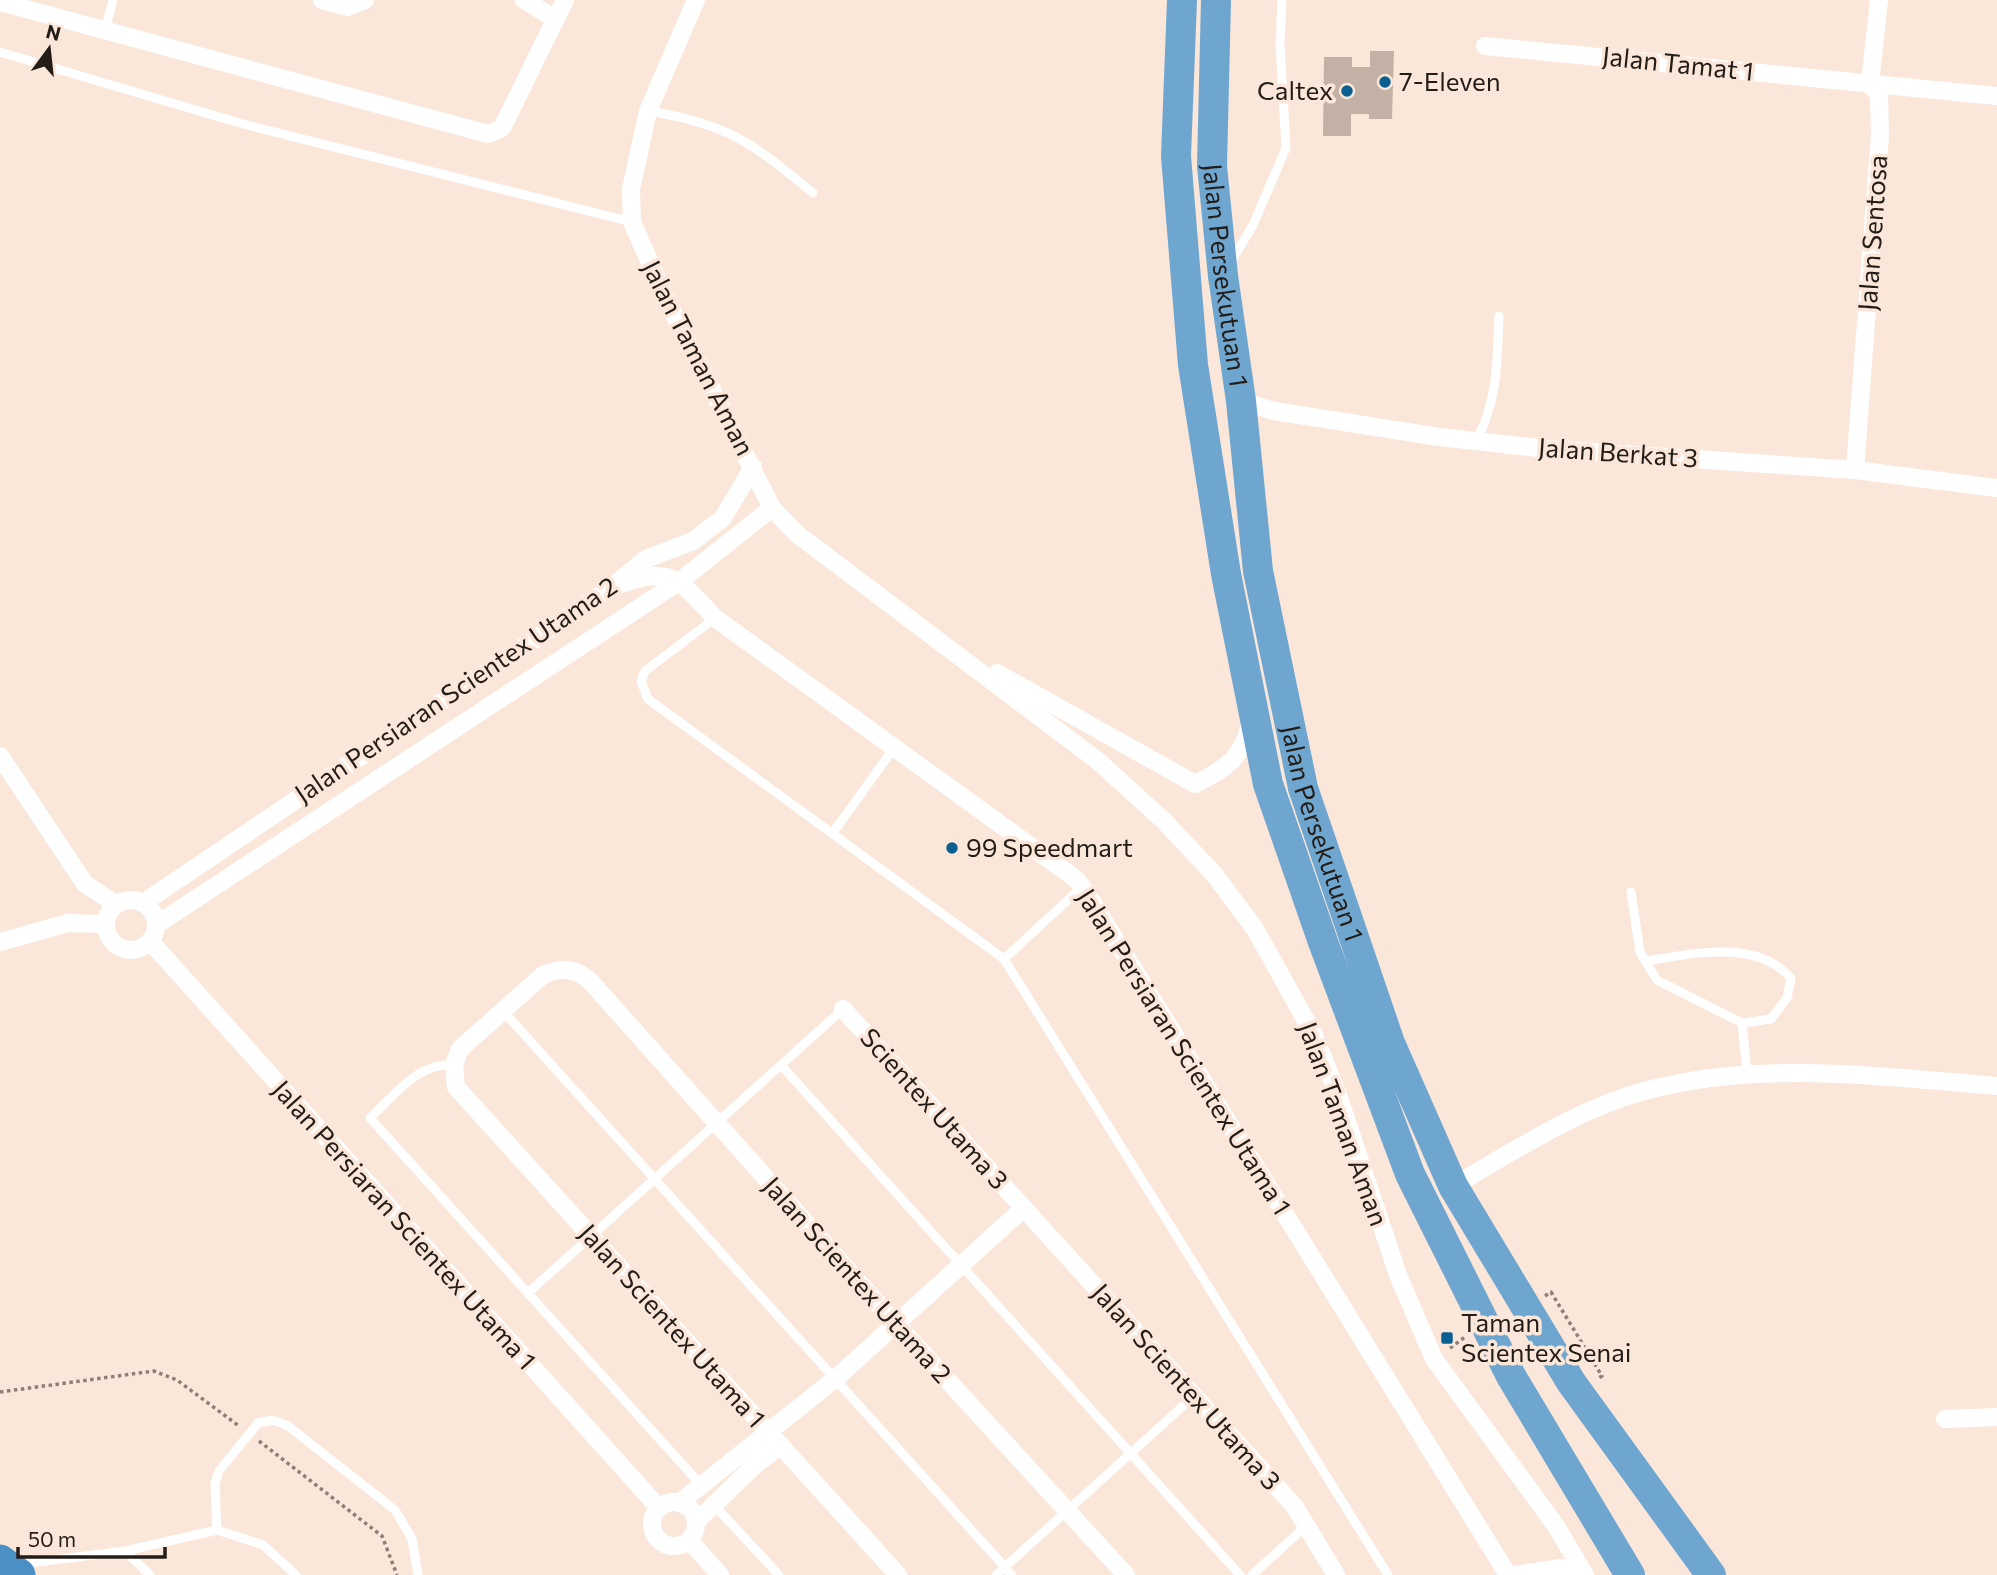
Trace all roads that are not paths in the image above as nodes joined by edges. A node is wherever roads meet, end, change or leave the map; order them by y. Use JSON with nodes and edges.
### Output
{"nodes":[{"id":1,"x":113,"y":0,"type":"edge"},
{"id":2,"x":322,"y":0,"type":"edge"},
{"id":3,"x":365,"y":0,"type":"edge"},
{"id":4,"x":524,"y":0,"type":"edge"},
{"id":5,"x":565,"y":0,"type":"edge"},
{"id":6,"x":696,"y":0,"type":"edge"},
{"id":7,"x":1182,"y":0,"type":"edge"},
{"id":8,"x":1216,"y":0,"type":"edge"},
{"id":9,"x":1282,"y":0,"type":"edge"},
{"id":10,"x":1878,"y":0,"type":"edge"},
{"id":11,"x":0,"y":2,"type":"edge"},
{"id":12,"x":554,"y":18,"type":"junction"},
{"id":13,"x":105,"y":30,"type":"junction"},
{"id":14,"x":1485,"y":46,"type":"dead end"},
{"id":15,"x":0,"y":52,"type":"edge"},
{"id":16,"x":1870,"y":84,"type":"junction"},
{"id":17,"x":1997,"y":96,"type":"edge"},
{"id":18,"x":648,"y":111,"type":"junction"},
{"id":19,"x":813,"y":193,"type":"dead end"},
{"id":20,"x":632,"y":222,"type":"junction"},
{"id":21,"x":1223,"y":275,"type":"junction"},
{"id":22,"x":1499,"y":316,"type":"dead end"},
{"id":23,"x":1241,"y":401,"type":"junction"},
{"id":24,"x":1476,"y":441,"type":"junction"},
{"id":25,"x":753,"y":467,"type":"junction"},
{"id":26,"x":1855,"y":470,"type":"junction"},
{"id":27,"x":1997,"y":488,"type":"edge"},
{"id":28,"x":772,"y":508,"type":"junction"},
{"id":29,"x":680,"y":581,"type":"junction"},
{"id":30,"x":612,"y":587,"type":"junction"},
{"id":31,"x":715,"y":618,"type":"junction"},
{"id":32,"x":942,"y":642,"type":"junction"},
{"id":33,"x":1254,"y":706,"type":"junction"},
{"id":34,"x":894,"y":748,"type":"junction"},
{"id":35,"x":0,"y":756,"type":"edge"},
{"id":36,"x":832,"y":834,"type":"junction"},
{"id":37,"x":1082,"y":887,"type":"junction"},
{"id":38,"x":1631,"y":892,"type":"dead end"},
{"id":39,"x":143,"y":903,"type":"junction"},
{"id":40,"x":116,"y":904,"type":"junction"},
{"id":41,"x":105,"y":924,"type":"junction"},
{"id":42,"x":153,"y":933,"type":"junction"},
{"id":43,"x":0,"y":942,"type":"edge"},
{"id":44,"x":1004,"y":959,"type":"junction"},
{"id":45,"x":1646,"y":961,"type":"junction"},
{"id":46,"x":843,"y":1009,"type":"joint"},
{"id":47,"x":503,"y":1011,"type":"junction"},
{"id":48,"x":1742,"y":1023,"type":"junction"},
{"id":49,"x":781,"y":1065,"type":"junction"},
{"id":50,"x":454,"y":1070,"type":"junction"},
{"id":51,"x":1747,"y":1072,"type":"junction"},
{"id":52,"x":1997,"y":1086,"type":"edge"},
{"id":53,"x":717,"y":1123,"type":"junction"},
{"id":54,"x":654,"y":1179,"type":"junction"},
{"id":55,"x":1453,"y":1186,"type":"junction"},
{"id":56,"x":1024,"y":1208,"type":"junction"},
{"id":57,"x":591,"y":1236,"type":"junction"},
{"id":58,"x":961,"y":1265,"type":"junction"},
{"id":59,"x":528,"y":1293,"type":"junction"},
{"id":60,"x":896,"y":1324,"type":"junction"},
{"id":61,"x":835,"y":1379,"type":"junction"},
{"id":62,"x":1194,"y":1396,"type":"junction"},
{"id":63,"x":1997,"y":1417,"type":"edge"},
{"id":64,"x":1945,"y":1419,"type":"dead end"},
{"id":65,"x":776,"y":1440,"type":"junction"},
{"id":66,"x":1131,"y":1454,"type":"junction"},
{"id":67,"x":701,"y":1485,"type":"junction"},
{"id":68,"x":679,"y":1503,"type":"junction"},
{"id":69,"x":712,"y":1504,"type":"junction"},
{"id":70,"x":659,"y":1508,"type":"junction"},
{"id":71,"x":1068,"y":1511,"type":"junction"},
{"id":72,"x":696,"y":1522,"type":"junction"},
{"id":73,"x":1306,"y":1526,"type":"junction"},
{"id":74,"x":217,"y":1530,"type":"junction"},
{"id":75,"x":689,"y":1540,"type":"junction"},
{"id":76,"x":125,"y":1551,"type":"junction"},
{"id":77,"x":8,"y":1567,"type":"edge"},
{"id":78,"x":1005,"y":1567,"type":"junction"},
{"id":79,"x":150,"y":1575,"type":"edge"},
{"id":80,"x":296,"y":1575,"type":"edge"},
{"id":81,"x":418,"y":1575,"type":"edge"},
{"id":82,"x":720,"y":1575,"type":"edge"},
{"id":83,"x":779,"y":1575,"type":"edge"},
{"id":84,"x":898,"y":1575,"type":"edge"},
{"id":85,"x":996,"y":1575,"type":"edge"},
{"id":86,"x":1012,"y":1575,"type":"edge"},
{"id":87,"x":1126,"y":1575,"type":"edge"},
{"id":88,"x":1240,"y":1575,"type":"edge"},
{"id":89,"x":1252,"y":1575,"type":"edge"},
{"id":90,"x":1336,"y":1575,"type":"edge"},
{"id":91,"x":1388,"y":1575,"type":"edge"},
{"id":92,"x":1508,"y":1575,"type":"edge"},
{"id":93,"x":1515,"y":1575,"type":"edge"},
{"id":94,"x":1573,"y":1575,"type":"edge"},
{"id":95,"x":1585,"y":1575,"type":"edge"},
{"id":96,"x":1630,"y":1575,"type":"edge"},
{"id":97,"x":1711,"y":1575,"type":"edge"}],
"edges":[{"from":1,"to":13,"type":"lane"},
{"from":2,"to":3,"type":"street"},
{"from":4,"to":12,"type":"street"},
{"from":5,"to":12,"type":"street"},
{"from":6,"to":18,"type":"street","name":"Jalan Taman Aman"},
{"from":7,"to":33,"type":"highway","name":"Jalan Persekutuan 1"},
{"from":8,"to":21,"type":"highway","name":"Jalan Persekutuan 1"},
{"from":9,"to":21,"type":"lane"},
{"from":10,"to":16,"type":"street","name":"Jalan Sentosa"},
{"from":11,"to":13,"type":"street"},
{"from":12,"to":13,"type":"street"},
{"from":14,"to":16,"type":"street","name":"Jalan Tamat 1"},
{"from":15,"to":20,"type":"lane"},
{"from":16,"to":17,"type":"street","name":"Jalan Tamat 1"},
{"from":16,"to":26,"type":"street","name":"Jalan Sentosa"},
{"from":18,"to":19,"type":"lane"},
{"from":18,"to":20,"type":"street","name":"Jalan Taman Aman"},
{"from":20,"to":25,"type":"street","name":"Jalan Taman Aman"},
{"from":21,"to":23,"type":"highway","name":"Jalan Persekutuan 1"},
{"from":22,"to":24,"type":"lane"},
{"from":23,"to":24,"type":"street","name":"Jalan Berkat 3"},
{"from":23,"to":55,"type":"highway","name":"Jalan Persekutuan 1"},
{"from":24,"to":26,"type":"street","name":"Jalan Berkat 3"},
{"from":25,"to":28,"type":"street","name":"Jalan Taman Aman"},
{"from":25,"to":30,"type":"street","name":"Jalan Persiaran Scientex Utama 2"},
{"from":26,"to":27,"type":"street","name":"Jalan Berkat 3"},
{"from":28,"to":29,"type":"street","name":"Jalan Persiaran Scientex Utama 2"},
{"from":28,"to":32,"type":"street","name":"Jalan Taman Aman"},
{"from":29,"to":30,"type":"street"},
{"from":29,"to":31,"type":"street","name":"Jalan Persiaran Scientex Utama 1"},
{"from":29,"to":42,"type":"street","name":"Jalan Persiaran Scientex Utama 2"},
{"from":30,"to":39,"type":"street","name":"Jalan Persiaran Scientex Utama 2"},
{"from":31,"to":34,"type":"street","name":"Jalan Persiaran Scientex Utama 1"},
{"from":31,"to":36,"type":"lane"},
{"from":32,"to":33,"type":"street","name":"Jalan Taman Aman"},
{"from":32,"to":95,"type":"street","name":"Jalan Taman Aman"},
{"from":33,"to":96,"type":"highway","name":"Jalan Persekutuan 1"},
{"from":34,"to":36,"type":"lane"},
{"from":34,"to":37,"type":"street","name":"Jalan Persiaran Scientex Utama 1"},
{"from":35,"to":40,"type":"street"},
{"from":36,"to":44,"type":"lane"},
{"from":37,"to":44,"type":"lane"},
{"from":37,"to":92,"type":"street","name":"Jalan Persiaran Scientex Utama 1"},
{"from":38,"to":45,"type":"lane"},
{"from":39,"to":40,"type":"street"},
{"from":39,"to":42,"type":"street"},
{"from":40,"to":41,"type":"street"},
{"from":41,"to":42,"type":"street"},
{"from":41,"to":43,"type":"street"},
{"from":42,"to":70,"type":"street","name":"Jalan Persiaran Scientex Utama 1"},
{"from":44,"to":91,"type":"lane"},
{"from":45,"to":48,"type":"lane"},
{"from":45,"to":48,"type":"lane"},
{"from":46,"to":49,"type":"lane"},
{"from":46,"to":56,"type":"street","name":"Scientex Utama 3"},
{"from":47,"to":50,"type":"street"},
{"from":47,"to":53,"type":"street","name":"Jalan Scientex Utama 2"},
{"from":47,"to":54,"type":"lane"},
{"from":48,"to":51,"type":"lane"},
{"from":49,"to":53,"type":"lane"},
{"from":49,"to":58,"type":"lane"},
{"from":50,"to":57,"type":"street","name":"Jalan Scientex Utama 1"},
{"from":50,"to":59,"type":"lane"},
{"from":51,"to":52,"type":"street"},
{"from":51,"to":55,"type":"street"},
{"from":53,"to":54,"type":"lane"},
{"from":53,"to":60,"type":"street","name":"Jalan Scientex Utama 2"},
{"from":54,"to":57,"type":"lane"},
{"from":54,"to":61,"type":"lane"},
{"from":55,"to":97,"type":"highway","name":"Jalan Persekutuan 1"},
{"from":56,"to":58,"type":"street"},
{"from":56,"to":62,"type":"street","name":"Jalan Scientex Utama 3"},
{"from":57,"to":59,"type":"lane"},
{"from":57,"to":65,"type":"street","name":"Jalan Scientex Utama 1"},
{"from":58,"to":60,"type":"street"},
{"from":58,"to":66,"type":"lane"},
{"from":59,"to":67,"type":"lane"},
{"from":60,"to":61,"type":"street"},
{"from":60,"to":71,"type":"street","name":"Jalan Scientex Utama 2"},
{"from":61,"to":65,"type":"street"},
{"from":61,"to":78,"type":"lane"},
{"from":62,"to":66,"type":"lane"},
{"from":62,"to":73,"type":"street","name":"Jalan Scientex Utama 3"},
{"from":63,"to":64,"type":"street"},
{"from":65,"to":67,"type":"street"},
{"from":65,"to":69,"type":"street"},
{"from":65,"to":84,"type":"street","name":"Jalan Scientex Utama 1"},
{"from":66,"to":71,"type":"lane"},
{"from":66,"to":88,"type":"lane"},
{"from":67,"to":68,"type":"street"},
{"from":68,"to":70,"type":"street"},
{"from":68,"to":72,"type":"street"},
{"from":69,"to":72,"type":"street"},
{"from":69,"to":83,"type":"lane"},
{"from":70,"to":75,"type":"street"},
{"from":71,"to":78,"type":"lane"},
{"from":71,"to":87,"type":"street","name":"Jalan Scientex Utama 2"},
{"from":72,"to":75,"type":"street"},
{"from":73,"to":89,"type":"lane"},
{"from":73,"to":90,"type":"street","name":"Jalan Scientex Utama 3"},
{"from":74,"to":76,"type":"lane"},
{"from":74,"to":80,"type":"lane"},
{"from":74,"to":81,"type":"lane"},
{"from":75,"to":82,"type":"street"},
{"from":76,"to":77,"type":"lane"},
{"from":76,"to":79,"type":"lane"},
{"from":78,"to":85,"type":"lane"},
{"from":78,"to":86,"type":"lane"},
{"from":93,"to":94,"type":"street"}]}
